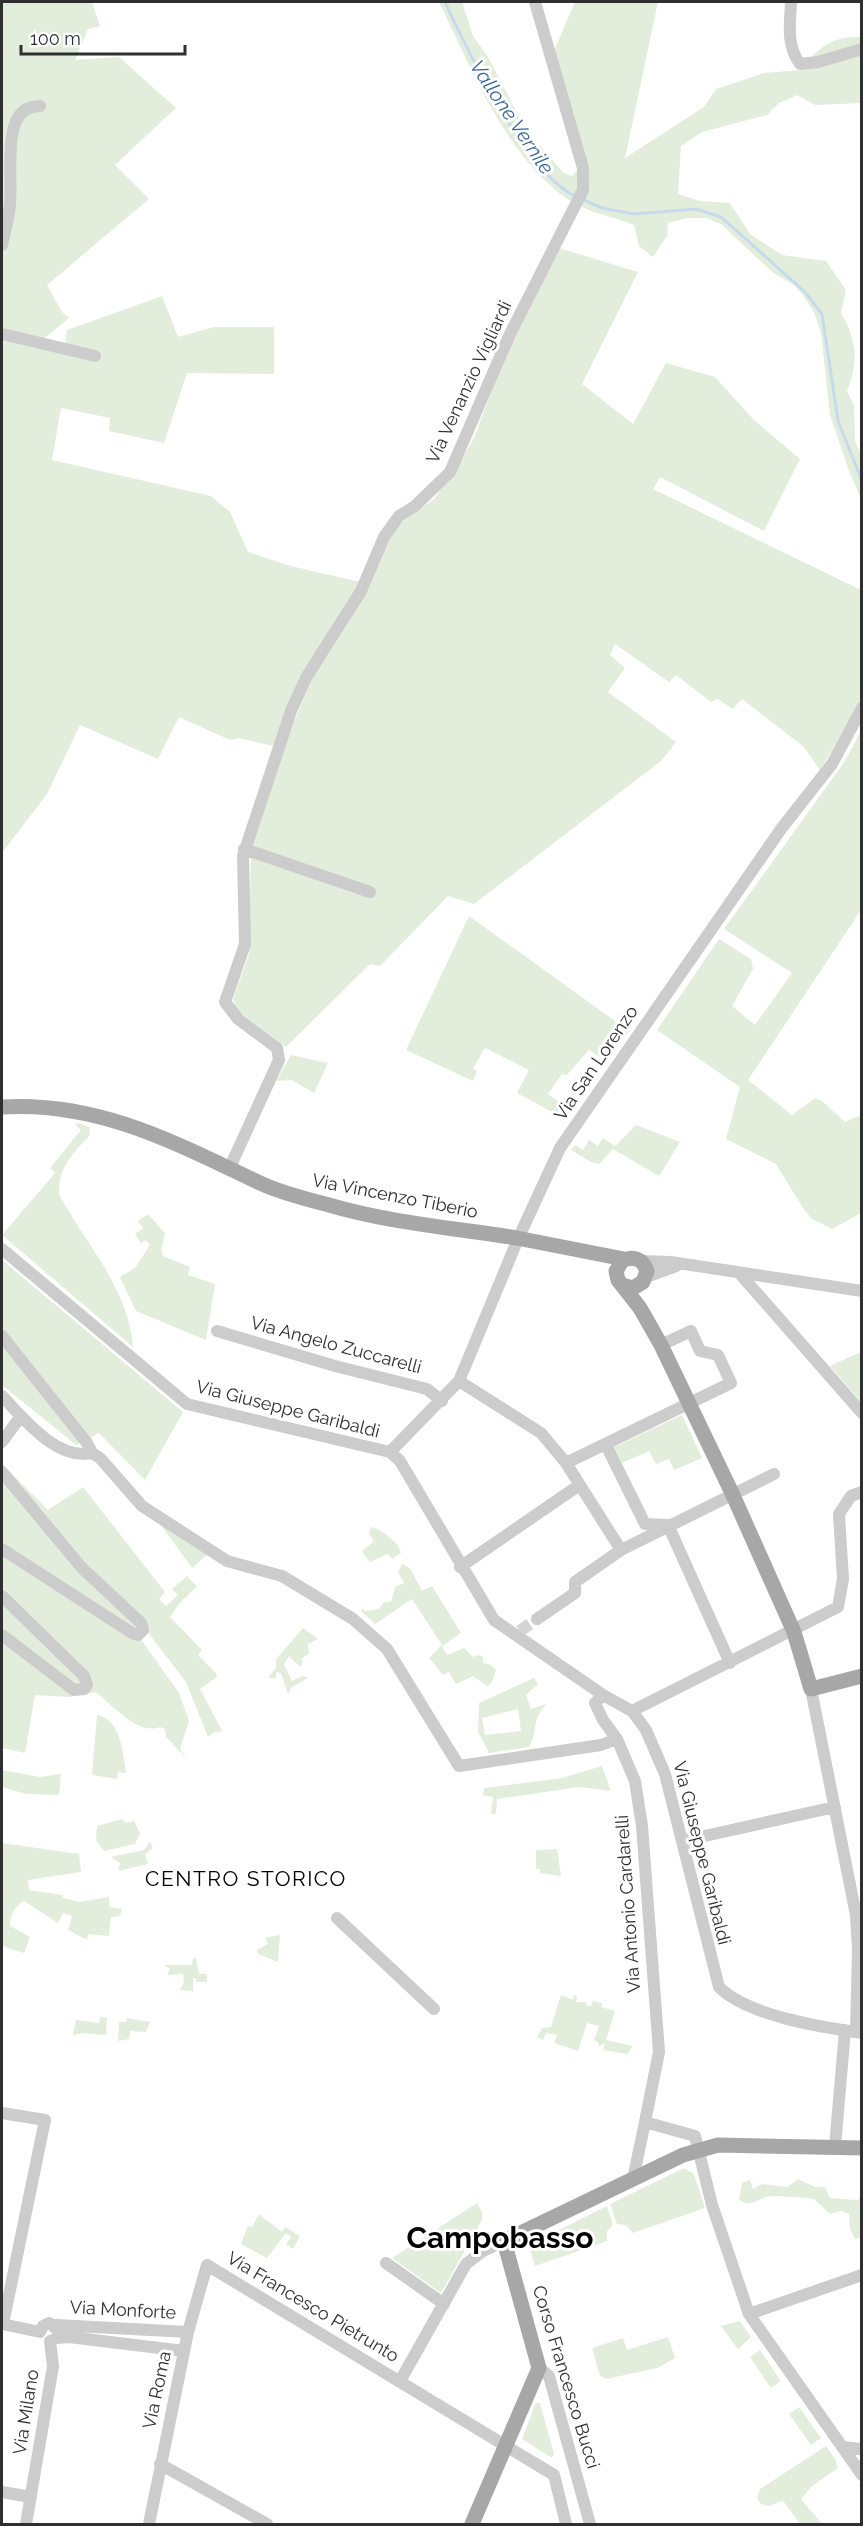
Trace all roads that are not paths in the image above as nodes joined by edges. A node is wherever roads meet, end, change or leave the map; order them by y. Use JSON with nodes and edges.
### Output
{"nodes":[{"id":1,"x":535,"y":2,"type":"edge"},
{"id":2,"x":791,"y":2,"type":"edge"},
{"id":3,"x":861,"y":50,"type":"edge"},
{"id":4,"x":40,"y":106,"type":"dead end"},
{"id":5,"x":2,"y":245,"type":"edge"},
{"id":6,"x":2,"y":334,"type":"edge"},
{"id":7,"x":94,"y":356,"type":"dead end"},
{"id":8,"x":861,"y":708,"type":"edge"},
{"id":9,"x":244,"y":849,"type":"junction"},
{"id":10,"x":370,"y":892,"type":"dead end"},
{"id":11,"x":2,"y":1107,"type":"edge"},
{"id":12,"x":52,"y":1110,"type":"junction"},
{"id":13,"x":2,"y":1115,"type":"edge"},
{"id":14,"x":231,"y":1167,"type":"junction"},
{"id":15,"x":518,"y":1239,"type":"junction"},
{"id":16,"x":566,"y":1248,"type":"junction"},
{"id":17,"x":2,"y":1249,"type":"edge"},
{"id":18,"x":624,"y":1259,"type":"junction"},
{"id":19,"x":641,"y":1261,"type":"junction"},
{"id":20,"x":680,"y":1265,"type":"junction"},
{"id":21,"x":741,"y":1275,"type":"junction"},
{"id":22,"x":619,"y":1280,"type":"junction"},
{"id":23,"x":645,"y":1280,"type":"junction"},
{"id":24,"x":861,"y":1291,"type":"edge"},
{"id":25,"x":640,"y":1308,"type":"junction"},
{"id":26,"x":217,"y":1331,"type":"dead end"},
{"id":27,"x":2,"y":1336,"type":"edge"},
{"id":28,"x":661,"y":1345,"type":"junction"},
{"id":29,"x":459,"y":1382,"type":"junction"},
{"id":30,"x":2,"y":1396,"type":"edge"},
{"id":31,"x":442,"y":1401,"type":"junction"},
{"id":32,"x":687,"y":1403,"type":"junction"},
{"id":33,"x":861,"y":1413,"type":"edge"},
{"id":34,"x":21,"y":1416,"type":"junction"},
{"id":35,"x":2,"y":1442,"type":"edge"},
{"id":36,"x":606,"y":1445,"type":"junction"},
{"id":37,"x":390,"y":1452,"type":"junction"},
{"id":38,"x":92,"y":1454,"type":"junction"},
{"id":39,"x":566,"y":1463,"type":"junction"},
{"id":40,"x":2,"y":1472,"type":"edge"},
{"id":41,"x":774,"y":1474,"type":"dead end"},
{"id":42,"x":578,"y":1486,"type":"junction"},
{"id":43,"x":861,"y":1492,"type":"edge"},
{"id":44,"x":732,"y":1493,"type":"junction"},
{"id":45,"x":669,"y":1525,"type":"junction"},
{"id":46,"x":2,"y":1550,"type":"edge"},
{"id":47,"x":621,"y":1550,"type":"junction"},
{"id":48,"x":460,"y":1567,"type":"junction"},
{"id":49,"x":2,"y":1596,"type":"edge"},
{"id":50,"x":537,"y":1619,"type":"tunnel mouth"},
{"id":51,"x":794,"y":1632,"type":"junction"},
{"id":52,"x":2,"y":1635,"type":"edge"},
{"id":53,"x":730,"y":1663,"type":"junction"},
{"id":54,"x":861,"y":1676,"type":"edge"},
{"id":55,"x":811,"y":1689,"type":"junction"},
{"id":56,"x":603,"y":1695,"type":"junction"},
{"id":57,"x":632,"y":1711,"type":"junction"},
{"id":58,"x":617,"y":1739,"type":"junction"},
{"id":59,"x":835,"y":1808,"type":"junction"},
{"id":60,"x":682,"y":1841,"type":"junction"},
{"id":61,"x":859,"y":1916,"type":"edge"},
{"id":62,"x":337,"y":1918,"type":"dead end"},
{"id":63,"x":434,"y":2009,"type":"dead end"},
{"id":64,"x":854,"y":2032,"type":"edge"},
{"id":65,"x":2,"y":2113,"type":"edge"},
{"id":66,"x":645,"y":2122,"type":"junction"},
{"id":67,"x":836,"y":2147,"type":"junction"},
{"id":68,"x":861,"y":2148,"type":"edge"},
{"id":69,"x":700,"y":2150,"type":"junction"},
{"id":70,"x":633,"y":2179,"type":"junction"},
{"id":71,"x":504,"y":2241,"type":"junction"},
{"id":72,"x":386,"y":2263,"type":"dead end"},
{"id":73,"x":207,"y":2265,"type":"joint"},
{"id":74,"x":861,"y":2276,"type":"edge"},
{"id":75,"x":444,"y":2304,"type":"junction"},
{"id":76,"x":749,"y":2314,"type":"junction"},
{"id":77,"x":2,"y":2324,"type":"edge"},
{"id":78,"x":188,"y":2332,"type":"junction"},
{"id":79,"x":50,"y":2334,"type":"junction"},
{"id":80,"x":184,"y":2352,"type":"junction"},
{"id":81,"x":539,"y":2368,"type":"junction"},
{"id":82,"x":400,"y":2381,"type":"junction"},
{"id":83,"x":507,"y":2445,"type":"junction"},
{"id":84,"x":842,"y":2447,"type":"junction"},
{"id":85,"x":861,"y":2449,"type":"edge"},
{"id":86,"x":159,"y":2464,"type":"junction"},
{"id":87,"x":575,"y":2470,"type":"junction"},
{"id":88,"x":554,"y":2475,"type":"junction"},
{"id":89,"x":861,"y":2475,"type":"edge"},
{"id":90,"x":2,"y":2492,"type":"edge"},
{"id":91,"x":31,"y":2497,"type":"junction"},
{"id":92,"x":26,"y":2524,"type":"edge"},
{"id":93,"x":149,"y":2524,"type":"edge"},
{"id":94,"x":267,"y":2524,"type":"edge"},
{"id":95,"x":472,"y":2524,"type":"edge"},
{"id":96,"x":566,"y":2524,"type":"edge"},
{"id":97,"x":590,"y":2524,"type":"edge"}],
"edges":[{"from":1,"to":9,"type":"street","name":"Via Venanzio Vigliardi"},
{"from":2,"to":3,"type":"street"},
{"from":4,"to":5,"type":"street"},
{"from":6,"to":7,"type":"street"},
{"from":8,"to":15,"type":"street","name":"Via San Lorenzo"},
{"from":9,"to":10,"type":"street"},
{"from":9,"to":14,"type":"street","name":"Via Venanzio Vigliardi"},
{"from":11,"to":12,"type":"main road","name":"Via Vincenzo Tiberio"},
{"from":12,"to":13,"type":"main road","name":"Via Vincenzo Tiberio"},
{"from":12,"to":14,"type":"main road","name":"Via Vincenzo Tiberio"},
{"from":14,"to":15,"type":"main road","name":"Via Vincenzo Tiberio"},
{"from":15,"to":16,"type":"main road","name":"Via Vincenzo Tiberio"},
{"from":15,"to":29,"type":"street","name":"Via San Lorenzo"},
{"from":16,"to":18,"type":"main road","name":"Via Vincenzo Tiberio"},
{"from":16,"to":22,"type":"main road","name":"Via Vincenzo Tiberio"},
{"from":17,"to":37,"type":"street","name":"Via Giuseppe Garibaldi"},
{"from":18,"to":19,"type":"main road"},
{"from":18,"to":22,"type":"main road"},
{"from":19,"to":20,"type":"street"},
{"from":19,"to":23,"type":"main road"},
{"from":20,"to":21,"type":"street"},
{"from":20,"to":23,"type":"street"},
{"from":21,"to":24,"type":"street"},
{"from":21,"to":33,"type":"street"},
{"from":22,"to":23,"type":"main road"},
{"from":22,"to":25,"type":"main road","name":"Via Vincenzo Tiberio"},
{"from":23,"to":25,"type":"main road"},
{"from":25,"to":28,"type":"main road","name":"Via Vincenzo Tiberio"},
{"from":26,"to":31,"type":"street","name":"Via Angelo Zuccarelli"},
{"from":27,"to":38,"type":"street"},
{"from":28,"to":32,"type":"main road","name":"Via Vincenzo Tiberio"},
{"from":28,"to":32,"type":"street"},
{"from":29,"to":31,"type":"street","name":"Via San Lorenzo"},
{"from":29,"to":39,"type":"street"},
{"from":30,"to":34,"type":"street"},
{"from":31,"to":37,"type":"street","name":"Via San Lorenzo"},
{"from":32,"to":36,"type":"street"},
{"from":32,"to":44,"type":"main road","name":"Via Vincenzo Tiberio"},
{"from":34,"to":35,"type":"street"},
{"from":34,"to":38,"type":"street"},
{"from":36,"to":39,"type":"street"},
{"from":36,"to":45,"type":"street"},
{"from":37,"to":48,"type":"street","name":"Via Giuseppe Garibaldi"},
{"from":38,"to":58,"type":"street"},
{"from":39,"to":42,"type":"street"},
{"from":40,"to":46,"type":"street"},
{"from":41,"to":44,"type":"street"},
{"from":42,"to":47,"type":"street"},
{"from":42,"to":48,"type":"street"},
{"from":43,"to":51,"type":"street"},
{"from":44,"to":45,"type":"street"},
{"from":44,"to":51,"type":"main road","name":"Via Vincenzo Tiberio"},
{"from":45,"to":47,"type":"street"},
{"from":45,"to":53,"type":"street"},
{"from":47,"to":50,"type":"street"},
{"from":48,"to":56,"type":"street","name":"Via Giuseppe Garibaldi"},
{"from":49,"to":52,"type":"street"},
{"from":51,"to":53,"type":"street"},
{"from":51,"to":55,"type":"main road","name":"Via Vincenzo Tiberio"},
{"from":53,"to":57,"type":"street"},
{"from":54,"to":55,"type":"main road"},
{"from":55,"to":59,"type":"street"},
{"from":56,"to":57,"type":"street","name":"Via Giuseppe Garibaldi"},
{"from":56,"to":58,"type":"street","name":"Via Antonio Cardarelli"},
{"from":57,"to":60,"type":"street","name":"Via Giuseppe Garibaldi"},
{"from":58,"to":66,"type":"street","name":"Via Antonio Cardarelli"},
{"from":59,"to":60,"type":"street"},
{"from":59,"to":61,"type":"street"},
{"from":60,"to":64,"type":"street","name":"Via Giuseppe Garibaldi"},
{"from":61,"to":64,"type":"street"},
{"from":62,"to":63,"type":"street"},
{"from":64,"to":67,"type":"street"},
{"from":65,"to":77,"type":"street"},
{"from":66,"to":69,"type":"street"},
{"from":66,"to":70,"type":"street","name":"Via Antonio Cardarelli"},
{"from":67,"to":68,"type":"main road"},
{"from":67,"to":69,"type":"main road"},
{"from":69,"to":70,"type":"main road"},
{"from":69,"to":76,"type":"street"},
{"from":70,"to":71,"type":"main road"},
{"from":71,"to":75,"type":"street"},
{"from":71,"to":81,"type":"main road","name":"Corso Francesco Bucci"},
{"from":72,"to":75,"type":"street"},
{"from":73,"to":78,"type":"street","name":"Via Roma"},
{"from":73,"to":82,"type":"street","name":"Via Francesco Pietrunto"},
{"from":74,"to":76,"type":"street"},
{"from":75,"to":82,"type":"street"},
{"from":76,"to":84,"type":"street"},
{"from":77,"to":79,"type":"street","name":"Via Monforte"},
{"from":78,"to":79,"type":"street","name":"Via Monforte"},
{"from":78,"to":80,"type":"street","name":"Via Roma"},
{"from":79,"to":80,"type":"street","name":"Via Monforte"},
{"from":79,"to":91,"type":"street","name":"Via Milano"},
{"from":80,"to":86,"type":"street","name":"Via Roma"},
{"from":81,"to":83,"type":"main road"},
{"from":81,"to":87,"type":"street","name":"Corso Francesco Bucci"},
{"from":82,"to":83,"type":"street","name":"Via Francesco Pietrunto"},
{"from":83,"to":88,"type":"street","name":"Via Francesco Pietrunto"},
{"from":83,"to":95,"type":"main road"},
{"from":84,"to":85,"type":"street"},
{"from":84,"to":89,"type":"street"},
{"from":86,"to":93,"type":"street","name":"Via Roma"},
{"from":86,"to":94,"type":"street"},
{"from":87,"to":88,"type":"street"},
{"from":87,"to":97,"type":"street","name":"Corso Francesco Bucci"},
{"from":88,"to":96,"type":"street"},
{"from":90,"to":91,"type":"street"},
{"from":91,"to":92,"type":"street","name":"Via Milano"}]}
